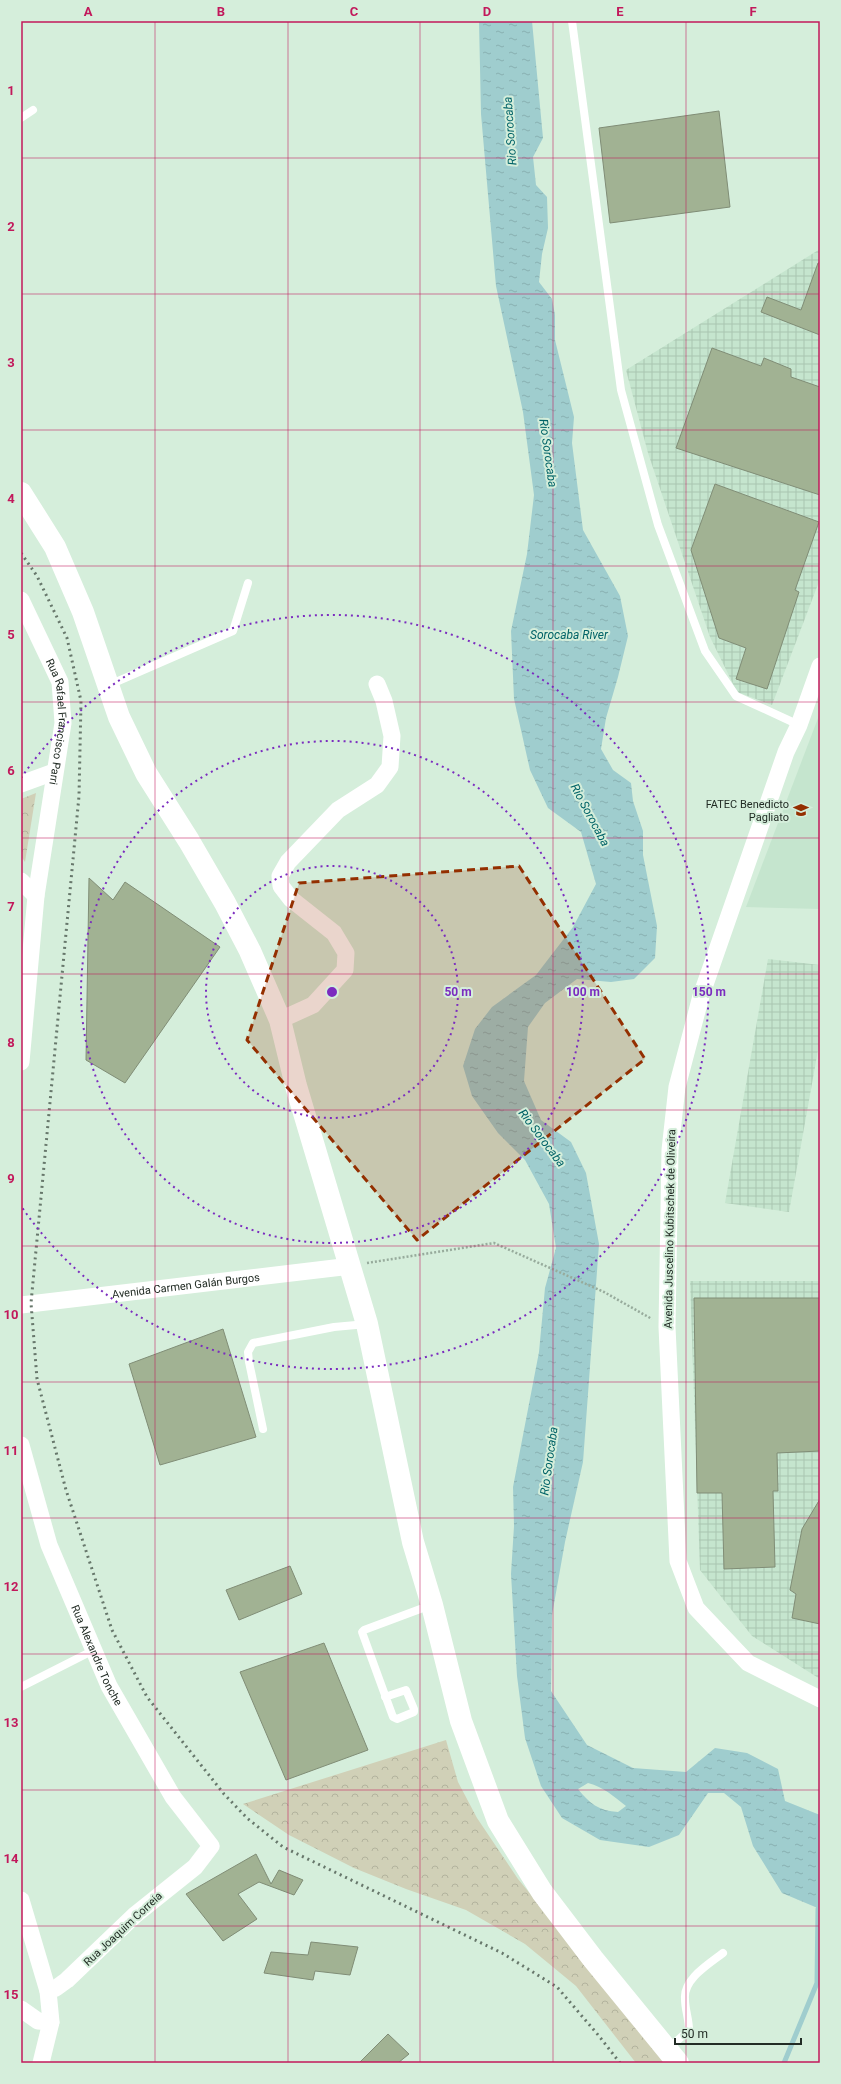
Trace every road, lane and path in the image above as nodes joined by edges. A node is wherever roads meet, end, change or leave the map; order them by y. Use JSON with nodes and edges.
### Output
{"nodes":[{"id":1,"x":572,"y":21,"type":"edge"},
{"id":2,"x":33,"y":110,"type":"dead end"},
{"id":3,"x":21,"y":118,"type":"edge"},
{"id":4,"x":21,"y":493,"type":"edge"},
{"id":5,"x":248,"y":583,"type":"dead end"},
{"id":6,"x":21,"y":600,"type":"edge"},
{"id":7,"x":820,"y":666,"type":"edge"},
{"id":8,"x":377,"y":684,"type":"dead end"},
{"id":9,"x":108,"y":686,"type":"junction"},
{"id":10,"x":799,"y":725,"type":"junction"},
{"id":11,"x":54,"y":772,"type":"junction"},
{"id":12,"x":21,"y":784,"type":"edge"},
{"id":13,"x":21,"y":881,"type":"edge"},
{"id":14,"x":36,"y":896,"type":"junction"},
{"id":15,"x":280,"y":1020,"type":"junction"},
{"id":16,"x":21,"y":1062,"type":"edge"},
{"id":17,"x":351,"y":1266,"type":"junction"},
{"id":18,"x":21,"y":1305,"type":"edge"},
{"id":19,"x":368,"y":1324,"type":"junction"},
{"id":20,"x":667,"y":1327,"type":"junction"},
{"id":21,"x":263,"y":1429,"type":"dead end"},
{"id":22,"x":21,"y":1445,"type":"edge"},
{"id":23,"x":432,"y":1605,"type":"junction"},
{"id":24,"x":94,"y":1650,"type":"junction"},
{"id":25,"x":21,"y":1687,"type":"edge"},
{"id":26,"x":385,"y":1697,"type":"dead end"},
{"id":27,"x":820,"y":1699,"type":"edge"},
{"id":28,"x":211,"y":1846,"type":"joint"},
{"id":29,"x":21,"y":1900,"type":"edge"},
{"id":30,"x":722,"y":1953,"type":"dead end"},
{"id":31,"x":48,"y":1992,"type":"junction"},
{"id":32,"x":21,"y":2009,"type":"edge"},
{"id":33,"x":51,"y":2022,"type":"junction"},
{"id":34,"x":673,"y":2056,"type":"edge"},
{"id":35,"x":42,"y":2063,"type":"edge"}],
"edges":[{"from":1,"to":10,"type":"lane"},
{"from":2,"to":3,"type":"lane"},
{"from":4,"to":9,"type":"main road"},
{"from":5,"to":9,"type":"lane"},
{"from":6,"to":11,"type":"street","name":"Rua Rafael Francisco Parri"},
{"from":7,"to":10,"type":"street","name":"Avenida Juscelino Kubitschek de Oliveira"},
{"from":8,"to":15,"type":"street"},
{"from":9,"to":15,"type":"main road"},
{"from":10,"to":20,"type":"street","name":"Avenida Juscelino Kubitschek de Oliveira"},
{"from":11,"to":12,"type":"street"},
{"from":11,"to":14,"type":"street","name":"Rua Rafael Francisco Parri"},
{"from":13,"to":14,"type":"street"},
{"from":14,"to":16,"type":"street"},
{"from":15,"to":17,"type":"main road"},
{"from":17,"to":18,"type":"street","name":"Avenida Carmen Galán Burgos"},
{"from":17,"to":19,"type":"main road"},
{"from":17,"to":20,"type":"path"},
{"from":19,"to":21,"type":"lane"},
{"from":19,"to":23,"type":"main road"},
{"from":20,"to":27,"type":"street","name":"Avenida Juscelino Kubitschek de Oliveira"},
{"from":22,"to":24,"type":"street","name":"Rua Alexandre Tonche"},
{"from":23,"to":26,"type":"lane"},
{"from":23,"to":34,"type":"main road"},
{"from":24,"to":25,"type":"lane"},
{"from":24,"to":28,"type":"street","name":"Rua Alexandre Tonche"},
{"from":28,"to":31,"type":"street","name":"Rua Joaquim Correia"},
{"from":29,"to":31,"type":"street"},
{"from":30,"to":34,"type":"lane"},
{"from":31,"to":33,"type":"street"},
{"from":32,"to":33,"type":"street"},
{"from":33,"to":35,"type":"street"}]}
